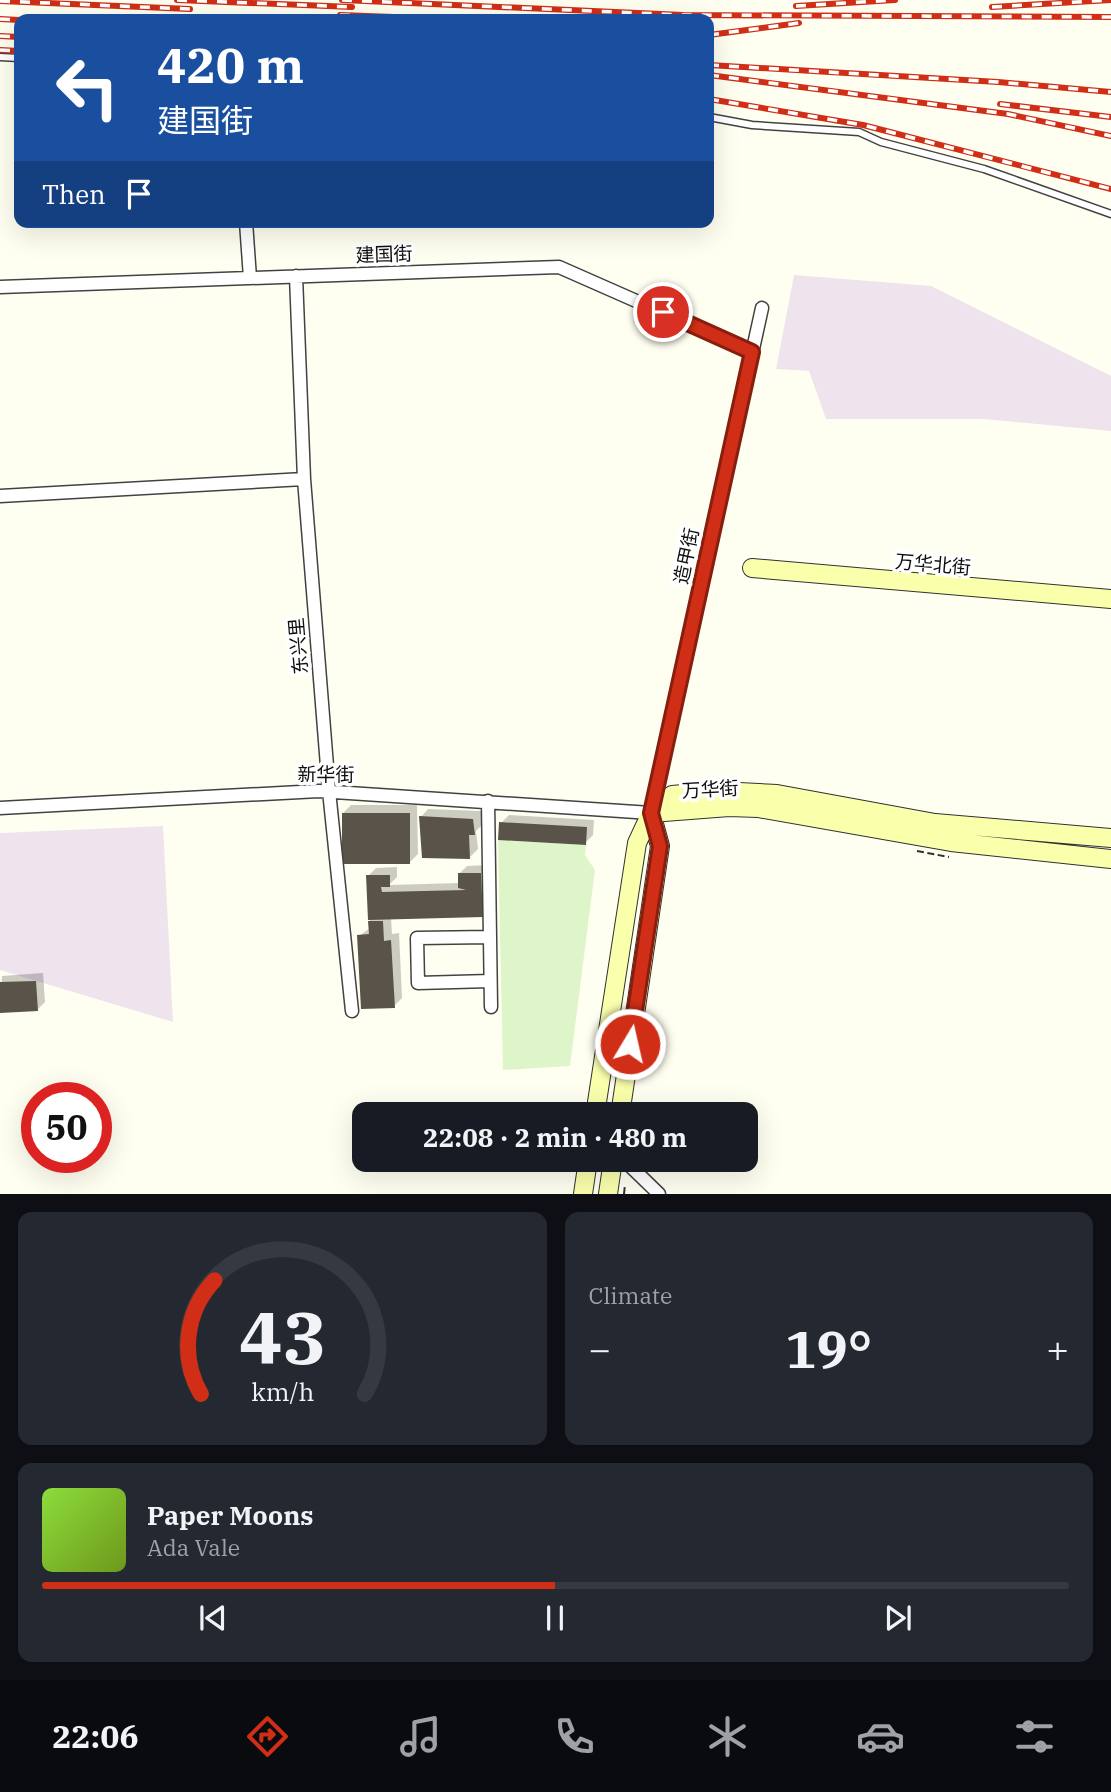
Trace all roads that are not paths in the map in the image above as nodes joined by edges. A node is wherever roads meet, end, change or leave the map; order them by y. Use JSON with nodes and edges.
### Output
{"nodes":[{"id":1,"x":714,"y":118,"type":"edge"},
{"id":2,"x":1111,"y":214,"type":"edge"},
{"id":3,"x":246,"y":228,"type":"edge"},
{"id":4,"x":296,"y":276,"type":"junction"},
{"id":5,"x":250,"y":278,"type":"junction"},
{"id":6,"x":0,"y":287,"type":"edge"},
{"id":7,"x":762,"y":308,"type":"dead end"},
{"id":8,"x":752,"y":352,"type":"junction"},
{"id":9,"x":304,"y":479,"type":"junction"},
{"id":10,"x":0,"y":496,"type":"edge"},
{"id":11,"x":752,"y":568,"type":"dead end"},
{"id":12,"x":1111,"y":599,"type":"edge"},
{"id":13,"x":329,"y":791,"type":"junction"},
{"id":14,"x":488,"y":801,"type":"junction"},
{"id":15,"x":0,"y":808,"type":"edge"},
{"id":16,"x":651,"y":813,"type":"junction"},
{"id":17,"x":1111,"y":838,"type":"edge"},
{"id":18,"x":1111,"y":859,"type":"edge"},
{"id":19,"x":490,"y":937,"type":"junction"},
{"id":20,"x":491,"y":981,"type":"junction"},
{"id":21,"x":491,"y":1007,"type":"dead end"},
{"id":22,"x":352,"y":1011,"type":"dead end"},
{"id":23,"x":597,"y":1102,"type":"edge"},
{"id":24,"x":622,"y":1102,"type":"edge"},
{"id":25,"x":586,"y":1172,"type":"edge"},
{"id":26,"x":612,"y":1172,"type":"edge"},
{"id":27,"x":636,"y":1172,"type":"edge"},
{"id":28,"x":583,"y":1194,"type":"edge"},
{"id":29,"x":608,"y":1194,"type":"edge"},
{"id":30,"x":659,"y":1194,"type":"edge"}],
"edges":[{"from":1,"to":2,"type":"lane"},
{"from":3,"to":5,"type":"street"},
{"from":4,"to":5,"type":"street","name":"建国街"},
{"from":4,"to":8,"type":"street","name":"建国街"},
{"from":4,"to":9,"type":"street","name":"东兴里"},
{"from":5,"to":6,"type":"street","name":"建国街"},
{"from":7,"to":8,"type":"street","name":"造甲街"},
{"from":8,"to":16,"type":"street","name":"造甲街"},
{"from":9,"to":10,"type":"street"},
{"from":9,"to":13,"type":"street","name":"东兴里"},
{"from":11,"to":12,"type":"main road","name":"万华北街"},
{"from":13,"to":14,"type":"street","name":"新华街"},
{"from":13,"to":15,"type":"street","name":"新华街"},
{"from":13,"to":22,"type":"street","name":"东兴里"},
{"from":14,"to":16,"type":"street","name":"新华街"},
{"from":14,"to":19,"type":"street"},
{"from":16,"to":17,"type":"main road","name":"万华街"},
{"from":16,"to":18,"type":"main road","name":"万华街"},
{"from":16,"to":23,"type":"main road","name":"造甲街"},
{"from":16,"to":24,"type":"main road","name":"造甲街"},
{"from":19,"to":20,"type":"street"},
{"from":19,"to":20,"type":"street"},
{"from":20,"to":21,"type":"street"},
{"from":25,"to":28,"type":"main road"},
{"from":26,"to":29,"type":"main road"},
{"from":27,"to":30,"type":"street"}]}
